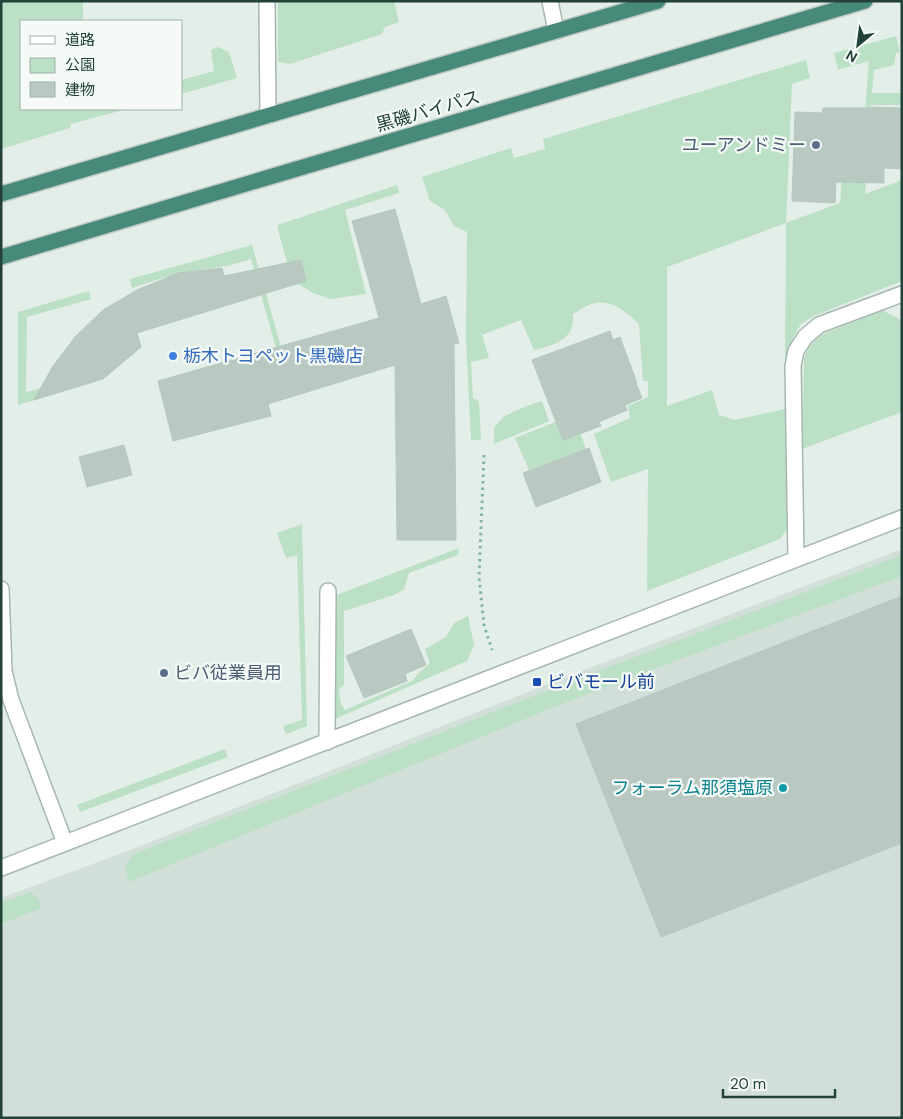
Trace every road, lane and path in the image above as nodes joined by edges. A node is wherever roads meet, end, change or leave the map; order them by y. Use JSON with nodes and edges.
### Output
{"nodes":[{"id":1,"x":267,"y":1,"type":"edge"},
{"id":2,"x":550,"y":1,"type":"edge"},
{"id":3,"x":658,"y":1,"type":"edge"},
{"id":4,"x":865,"y":1,"type":"edge"},
{"id":5,"x":556,"y":31,"type":"junction"},
{"id":6,"x":268,"y":116,"type":"junction"},
{"id":7,"x":1,"y":194,"type":"edge"},
{"id":8,"x":1,"y":258,"type":"edge"},
{"id":9,"x":902,"y":294,"type":"edge"},
{"id":10,"x":484,"y":455,"type":"dead end"},
{"id":11,"x":902,"y":518,"type":"edge"},
{"id":12,"x":796,"y":559,"type":"junction"},
{"id":13,"x":1,"y":589,"type":"edge"},
{"id":14,"x":328,"y":591,"type":"dead end"},
{"id":15,"x":500,"y":674,"type":"junction"},
{"id":16,"x":327,"y":742,"type":"junction"},
{"id":17,"x":64,"y":843,"type":"junction"},
{"id":18,"x":1,"y":868,"type":"edge"}],
"edges":[{"from":1,"to":6,"type":"street"},
{"from":2,"to":5,"type":"street"},
{"from":3,"to":5,"type":"highway"},
{"from":4,"to":8,"type":"highway","name":"黒磯バイパス"},
{"from":5,"to":6,"type":"highway"},
{"from":6,"to":7,"type":"highway"},
{"from":9,"to":12,"type":"street"},
{"from":10,"to":15,"type":"path"},
{"from":11,"to":12,"type":"street"},
{"from":12,"to":15,"type":"street"},
{"from":13,"to":17,"type":"street"},
{"from":14,"to":16,"type":"street"},
{"from":15,"to":16,"type":"street"},
{"from":16,"to":17,"type":"street"},
{"from":17,"to":18,"type":"street"}]}
